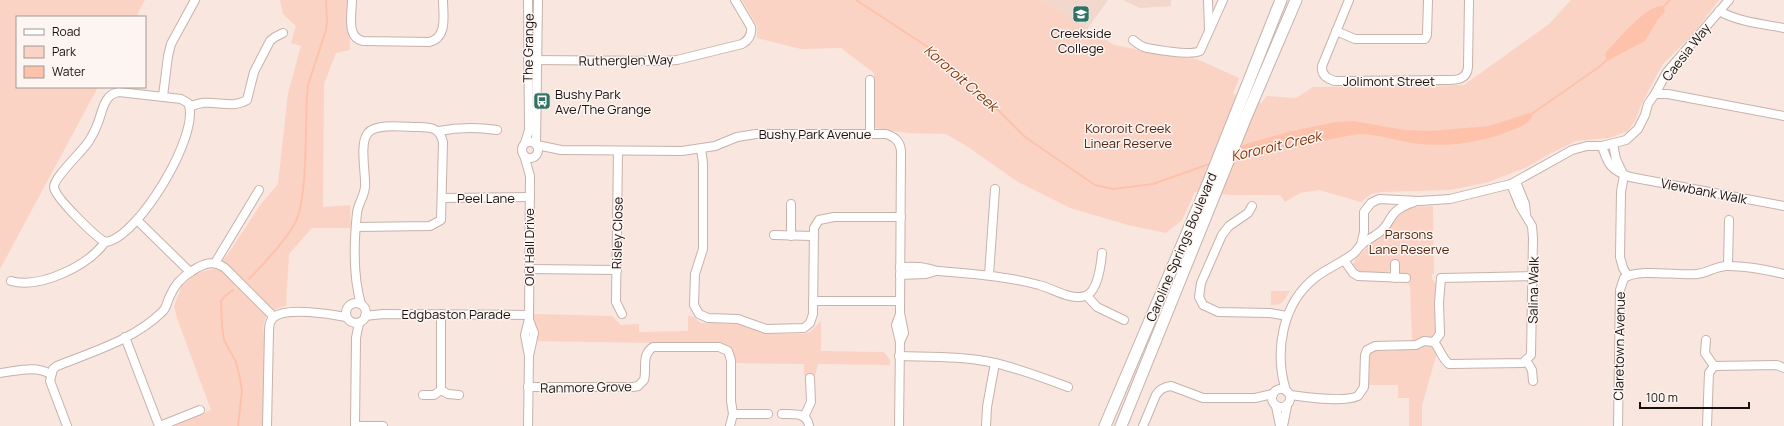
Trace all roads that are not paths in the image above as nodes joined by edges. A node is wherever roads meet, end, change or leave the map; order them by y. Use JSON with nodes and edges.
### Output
{"nodes":[{"id":1,"x":195,"y":0,"type":"edge"},
{"id":2,"x":352,"y":0,"type":"edge"},
{"id":3,"x":443,"y":0,"type":"edge"},
{"id":4,"x":528,"y":0,"type":"edge"},
{"id":5,"x":538,"y":0,"type":"edge"},
{"id":6,"x":735,"y":0,"type":"edge"},
{"id":7,"x":1208,"y":0,"type":"edge"},
{"id":8,"x":1223,"y":0,"type":"edge"},
{"id":9,"x":1282,"y":0,"type":"edge"},
{"id":10,"x":1296,"y":0,"type":"edge"},
{"id":11,"x":1349,"y":0,"type":"edge"},
{"id":12,"x":1428,"y":0,"type":"edge"},
{"id":13,"x":1469,"y":0,"type":"edge"},
{"id":14,"x":1729,"y":0,"type":"edge"},
{"id":15,"x":1719,"y":11,"type":"junction"},
{"id":16,"x":1784,"y":28,"type":"edge"},
{"id":17,"x":1336,"y":31,"type":"junction"},
{"id":18,"x":1209,"y":32,"type":"junction"},
{"id":19,"x":283,"y":33,"type":"dead end"},
{"id":20,"x":1133,"y":40,"type":"dead end"},
{"id":21,"x":528,"y":60,"type":"junction"},
{"id":22,"x":538,"y":60,"type":"junction"},
{"id":23,"x":870,"y":80,"type":"dead end"},
{"id":24,"x":1655,"y":94,"type":"junction"},
{"id":25,"x":163,"y":96,"type":"junction"},
{"id":26,"x":190,"y":107,"type":"junction"},
{"id":27,"x":1784,"y":116,"type":"edge"},
{"id":28,"x":533,"y":124,"type":"junction"},
{"id":29,"x":497,"y":130,"type":"dead end"},
{"id":30,"x":439,"y":131,"type":"junction"},
{"id":31,"x":870,"y":134,"type":"junction"},
{"id":32,"x":525,"y":143,"type":"junction"},
{"id":33,"x":536,"y":144,"type":"junction"},
{"id":34,"x":1613,"y":144,"type":"junction"},
{"id":35,"x":1602,"y":146,"type":"junction"},
{"id":36,"x":701,"y":149,"type":"junction"},
{"id":37,"x":560,"y":150,"type":"junction"},
{"id":38,"x":618,"y":151,"type":"junction"},
{"id":39,"x":524,"y":155,"type":"junction"},
{"id":40,"x":536,"y":155,"type":"junction"},
{"id":41,"x":1624,"y":175,"type":"junction"},
{"id":42,"x":530,"y":176,"type":"junction"},
{"id":43,"x":1514,"y":183,"type":"junction"},
{"id":44,"x":995,"y":189,"type":"dead end"},
{"id":45,"x":259,"y":190,"type":"dead end"},
{"id":46,"x":530,"y":197,"type":"junction"},
{"id":47,"x":442,"y":198,"type":"junction"},
{"id":48,"x":1392,"y":199,"type":"junction"},
{"id":49,"x":1419,"y":201,"type":"junction"},
{"id":50,"x":791,"y":204,"type":"dead end"},
{"id":51,"x":1252,"y":206,"type":"dead end"},
{"id":52,"x":1784,"y":206,"type":"edge"},
{"id":53,"x":1398,"y":210,"type":"junction"},
{"id":54,"x":901,"y":217,"type":"junction"},
{"id":55,"x":137,"y":220,"type":"junction"},
{"id":56,"x":1729,"y":220,"type":"dead end"},
{"id":57,"x":356,"y":227,"type":"junction"},
{"id":58,"x":1364,"y":234,"type":"junction"},
{"id":59,"x":774,"y":235,"type":"dead end"},
{"id":60,"x":1375,"y":235,"type":"junction"},
{"id":61,"x":790,"y":236,"type":"junction"},
{"id":62,"x":813,"y":236,"type":"junction"},
{"id":63,"x":105,"y":242,"type":"junction"},
{"id":64,"x":1361,"y":245,"type":"junction"},
{"id":65,"x":1102,"y":253,"type":"dead end"},
{"id":66,"x":1344,"y":260,"type":"junction"},
{"id":67,"x":215,"y":263,"type":"junction"},
{"id":68,"x":1395,"y":264,"type":"dead end"},
{"id":69,"x":1728,"y":266,"type":"junction"},
{"id":70,"x":529,"y":269,"type":"junction"},
{"id":71,"x":617,"y":270,"type":"junction"},
{"id":72,"x":900,"y":271,"type":"junction"},
{"id":73,"x":190,"y":272,"type":"junction"},
{"id":74,"x":1784,"y":274,"type":"edge"},
{"id":75,"x":989,"y":275,"type":"junction"},
{"id":76,"x":1533,"y":276,"type":"junction"},
{"id":77,"x":1628,"y":276,"type":"junction"},
{"id":78,"x":1395,"y":278,"type":"junction"},
{"id":79,"x":1406,"y":278,"type":"dead end"},
{"id":80,"x":11,"y":281,"type":"dead end"},
{"id":81,"x":356,"y":285,"type":"junction"},
{"id":82,"x":1087,"y":296,"type":"junction"},
{"id":83,"x":812,"y":301,"type":"junction"},
{"id":84,"x":900,"y":301,"type":"junction"},
{"id":85,"x":364,"y":310,"type":"junction"},
{"id":86,"x":441,"y":314,"type":"junction"},
{"id":87,"x":622,"y":314,"type":"dead end"},
{"id":88,"x":351,"y":315,"type":"junction"},
{"id":89,"x":1288,"y":316,"type":"junction"},
{"id":90,"x":274,"y":317,"type":"junction"},
{"id":91,"x":529,"y":317,"type":"junction"},
{"id":92,"x":1124,"y":320,"type":"dead end"},
{"id":93,"x":126,"y":337,"type":"junction"},
{"id":94,"x":1706,"y":340,"type":"dead end"},
{"id":95,"x":1434,"y":342,"type":"junction"},
{"id":96,"x":899,"y":356,"type":"junction"},
{"id":97,"x":1526,"y":360,"type":"junction"},
{"id":98,"x":994,"y":363,"type":"junction"},
{"id":99,"x":1714,"y":366,"type":"junction"},
{"id":100,"x":1784,"y":368,"type":"edge"},
{"id":101,"x":1282,"y":372,"type":"junction"},
{"id":102,"x":0,"y":373,"type":"edge"},
{"id":103,"x":50,"y":374,"type":"junction"},
{"id":104,"x":810,"y":378,"type":"dead end"},
{"id":105,"x":1533,"y":381,"type":"dead end"},
{"id":106,"x":528,"y":387,"type":"junction"},
{"id":107,"x":1068,"y":387,"type":"dead end"},
{"id":108,"x":441,"y":390,"type":"junction"},
{"id":109,"x":423,"y":395,"type":"dead end"},
{"id":110,"x":459,"y":395,"type":"dead end"},
{"id":111,"x":1274,"y":398,"type":"junction"},
{"id":112,"x":1288,"y":398,"type":"junction"},
{"id":113,"x":200,"y":410,"type":"dead end"},
{"id":114,"x":733,"y":414,"type":"junction"},
{"id":115,"x":768,"y":414,"type":"dead end"},
{"id":116,"x":782,"y":414,"type":"dead end"},
{"id":117,"x":804,"y":417,"type":"junction"},
{"id":118,"x":355,"y":425,"type":"edge"},
{"id":119,"x":67,"y":426,"type":"edge"},
{"id":120,"x":160,"y":426,"type":"edge"},
{"id":121,"x":267,"y":426,"type":"edge"},
{"id":122,"x":383,"y":426,"type":"edge"},
{"id":123,"x":528,"y":426,"type":"edge"},
{"id":124,"x":730,"y":426,"type":"edge"},
{"id":125,"x":808,"y":426,"type":"edge"},
{"id":126,"x":899,"y":426,"type":"edge"},
{"id":127,"x":986,"y":426,"type":"edge"},
{"id":128,"x":1105,"y":426,"type":"edge"},
{"id":129,"x":1120,"y":426,"type":"edge"},
{"id":130,"x":1143,"y":426,"type":"edge"},
{"id":131,"x":1280,"y":426,"type":"edge"},
{"id":132,"x":1283,"y":426,"type":"edge"},
{"id":133,"x":1618,"y":426,"type":"edge"},
{"id":134,"x":1706,"y":426,"type":"edge"}],
"edges":[{"from":1,"to":25,"type":"street"},
{"from":2,"to":3,"type":"street"},
{"from":4,"to":21,"type":"street","name":"The Grange"},
{"from":5,"to":22,"type":"street","name":"The Grange"},
{"from":6,"to":22,"type":"street","name":"Rutherglen Way"},
{"from":7,"to":18,"type":"street"},
{"from":8,"to":18,"type":"street"},
{"from":9,"to":128,"type":"main road","name":"Caroline Springs Boulevard"},
{"from":10,"to":129,"type":"main road","name":"Caroline Springs Boulevard"},
{"from":11,"to":17,"type":"street"},
{"from":12,"to":17,"type":"street"},
{"from":13,"to":17,"type":"street","name":"Jolimont Street"},
{"from":14,"to":15,"type":"street","name":"Caesia Way"},
{"from":15,"to":16,"type":"street","name":"Caesia Way"},
{"from":15,"to":24,"type":"street","name":"Caesia Way"},
{"from":18,"to":20,"type":"street"},
{"from":19,"to":26,"type":"street"},
{"from":21,"to":22,"type":"street","name":"Rutherglen Way"},
{"from":21,"to":28,"type":"street","name":"The Grange"},
{"from":22,"to":28,"type":"street","name":"The Grange"},
{"from":23,"to":31,"type":"street"},
{"from":24,"to":27,"type":"street"},
{"from":24,"to":34,"type":"street","name":"Caesia Way"},
{"from":25,"to":26,"type":"street"},
{"from":25,"to":63,"type":"street"},
{"from":26,"to":55,"type":"street"},
{"from":28,"to":32,"type":"street","name":"The Grange"},
{"from":28,"to":33,"type":"street","name":"The Grange"},
{"from":29,"to":30,"type":"street"},
{"from":30,"to":47,"type":"street"},
{"from":30,"to":57,"type":"street"},
{"from":31,"to":36,"type":"street","name":"Bushy Park Avenue"},
{"from":31,"to":54,"type":"street","name":"Bushy Park Avenue"},
{"from":32,"to":33,"type":"street"},
{"from":32,"to":39,"type":"street"},
{"from":33,"to":37,"type":"street","name":"Bushy Park Avenue"},
{"from":33,"to":40,"type":"street"},
{"from":34,"to":35,"type":"street","name":"Caesia Way"},
{"from":34,"to":41,"type":"street"},
{"from":35,"to":41,"type":"street","name":"Viewbank Walk"},
{"from":35,"to":43,"type":"street","name":"Caesia Way"},
{"from":36,"to":38,"type":"street","name":"Bushy Park Avenue"},
{"from":36,"to":83,"type":"street"},
{"from":37,"to":38,"type":"street","name":"Bushy Park Avenue"},
{"from":37,"to":40,"type":"street","name":"Bushy Park Avenue"},
{"from":38,"to":71,"type":"street","name":"Risley Close"},
{"from":39,"to":40,"type":"street"},
{"from":39,"to":42,"type":"street","name":"Old Hall Drive"},
{"from":40,"to":42,"type":"street","name":"Old Hall Drive"},
{"from":41,"to":52,"type":"street","name":"Viewbank Walk"},
{"from":41,"to":77,"type":"street","name":"Claretown Avenue"},
{"from":42,"to":46,"type":"street","name":"Old Hall Drive"},
{"from":43,"to":49,"type":"street","name":"Caesia Way"},
{"from":43,"to":76,"type":"street","name":"Salina Walk"},
{"from":44,"to":75,"type":"street"},
{"from":45,"to":67,"type":"street"},
{"from":46,"to":47,"type":"street","name":"Peel Lane"},
{"from":46,"to":70,"type":"street","name":"Old Hall Drive"},
{"from":47,"to":57,"type":"street"},
{"from":48,"to":49,"type":"street"},
{"from":48,"to":53,"type":"street"},
{"from":48,"to":58,"type":"street"},
{"from":49,"to":53,"type":"street"},
{"from":50,"to":61,"type":"street"},
{"from":51,"to":89,"type":"street"},
{"from":53,"to":60,"type":"street"},
{"from":54,"to":62,"type":"street"},
{"from":54,"to":72,"type":"street","name":"Bushy Park Avenue"},
{"from":55,"to":63,"type":"street"},
{"from":55,"to":73,"type":"street"},
{"from":56,"to":69,"type":"street"},
{"from":57,"to":81,"type":"street"},
{"from":58,"to":60,"type":"street"},
{"from":58,"to":64,"type":"street"},
{"from":59,"to":61,"type":"street"},
{"from":60,"to":64,"type":"street"},
{"from":61,"to":62,"type":"street"},
{"from":62,"to":83,"type":"street"},
{"from":63,"to":80,"type":"street"},
{"from":64,"to":66,"type":"street"},
{"from":65,"to":82,"type":"street"},
{"from":66,"to":78,"type":"street"},
{"from":66,"to":89,"type":"street"},
{"from":67,"to":73,"type":"street"},
{"from":67,"to":90,"type":"street"},
{"from":68,"to":78,"type":"street"},
{"from":69,"to":74,"type":"street"},
{"from":69,"to":77,"type":"street"},
{"from":70,"to":71,"type":"street"},
{"from":70,"to":91,"type":"street","name":"Old Hall Drive"},
{"from":71,"to":87,"type":"street","name":"Risley Close"},
{"from":72,"to":75,"type":"street"},
{"from":72,"to":84,"type":"street","name":"Bushy Park Avenue"},
{"from":73,"to":93,"type":"street"},
{"from":75,"to":82,"type":"street"},
{"from":76,"to":95,"type":"street"},
{"from":76,"to":97,"type":"street","name":"Salina Walk"},
{"from":77,"to":133,"type":"street","name":"Claretown Avenue"},
{"from":78,"to":79,"type":"street"},
{"from":81,"to":85,"type":"street"},
{"from":81,"to":88,"type":"street"},
{"from":82,"to":92,"type":"street"},
{"from":83,"to":84,"type":"street"},
{"from":84,"to":96,"type":"street","name":"Bushy Park Avenue"},
{"from":85,"to":86,"type":"street","name":"Edgbaston Parade"},
{"from":85,"to":88,"type":"street"},
{"from":85,"to":88,"type":"street"},
{"from":86,"to":91,"type":"street","name":"Edgbaston Parade"},
{"from":86,"to":108,"type":"street"},
{"from":88,"to":90,"type":"street"},
{"from":88,"to":118,"type":"street"},
{"from":89,"to":101,"type":"street"},
{"from":90,"to":121,"type":"street"},
{"from":91,"to":106,"type":"street","name":"Old Hall Drive"},
{"from":93,"to":103,"type":"street"},
{"from":93,"to":120,"type":"street"},
{"from":94,"to":99,"type":"street"},
{"from":95,"to":97,"type":"street"},
{"from":95,"to":112,"type":"street"},
{"from":96,"to":98,"type":"street"},
{"from":96,"to":126,"type":"street","name":"Bushy Park Avenue"},
{"from":97,"to":105,"type":"street"},
{"from":98,"to":107,"type":"street"},
{"from":98,"to":127,"type":"street"},
{"from":99,"to":100,"type":"street"},
{"from":99,"to":134,"type":"street"},
{"from":101,"to":111,"type":"street"},
{"from":101,"to":112,"type":"street"},
{"from":102,"to":103,"type":"street"},
{"from":103,"to":119,"type":"street"},
{"from":104,"to":117,"type":"street"},
{"from":106,"to":114,"type":"street","name":"Ranmore Grove"},
{"from":106,"to":123,"type":"street","name":"Old Hall Drive"},
{"from":108,"to":109,"type":"street"},
{"from":108,"to":110,"type":"street"},
{"from":111,"to":112,"type":"street"},
{"from":111,"to":112,"type":"street"},
{"from":111,"to":130,"type":"street"},
{"from":111,"to":131,"type":"street"},
{"from":112,"to":132,"type":"street"},
{"from":113,"to":120,"type":"street"},
{"from":114,"to":115,"type":"street"},
{"from":114,"to":124,"type":"street","name":"Ranmore Grove"},
{"from":116,"to":117,"type":"street"},
{"from":117,"to":125,"type":"street"},
{"from":118,"to":122,"type":"street"}]}
